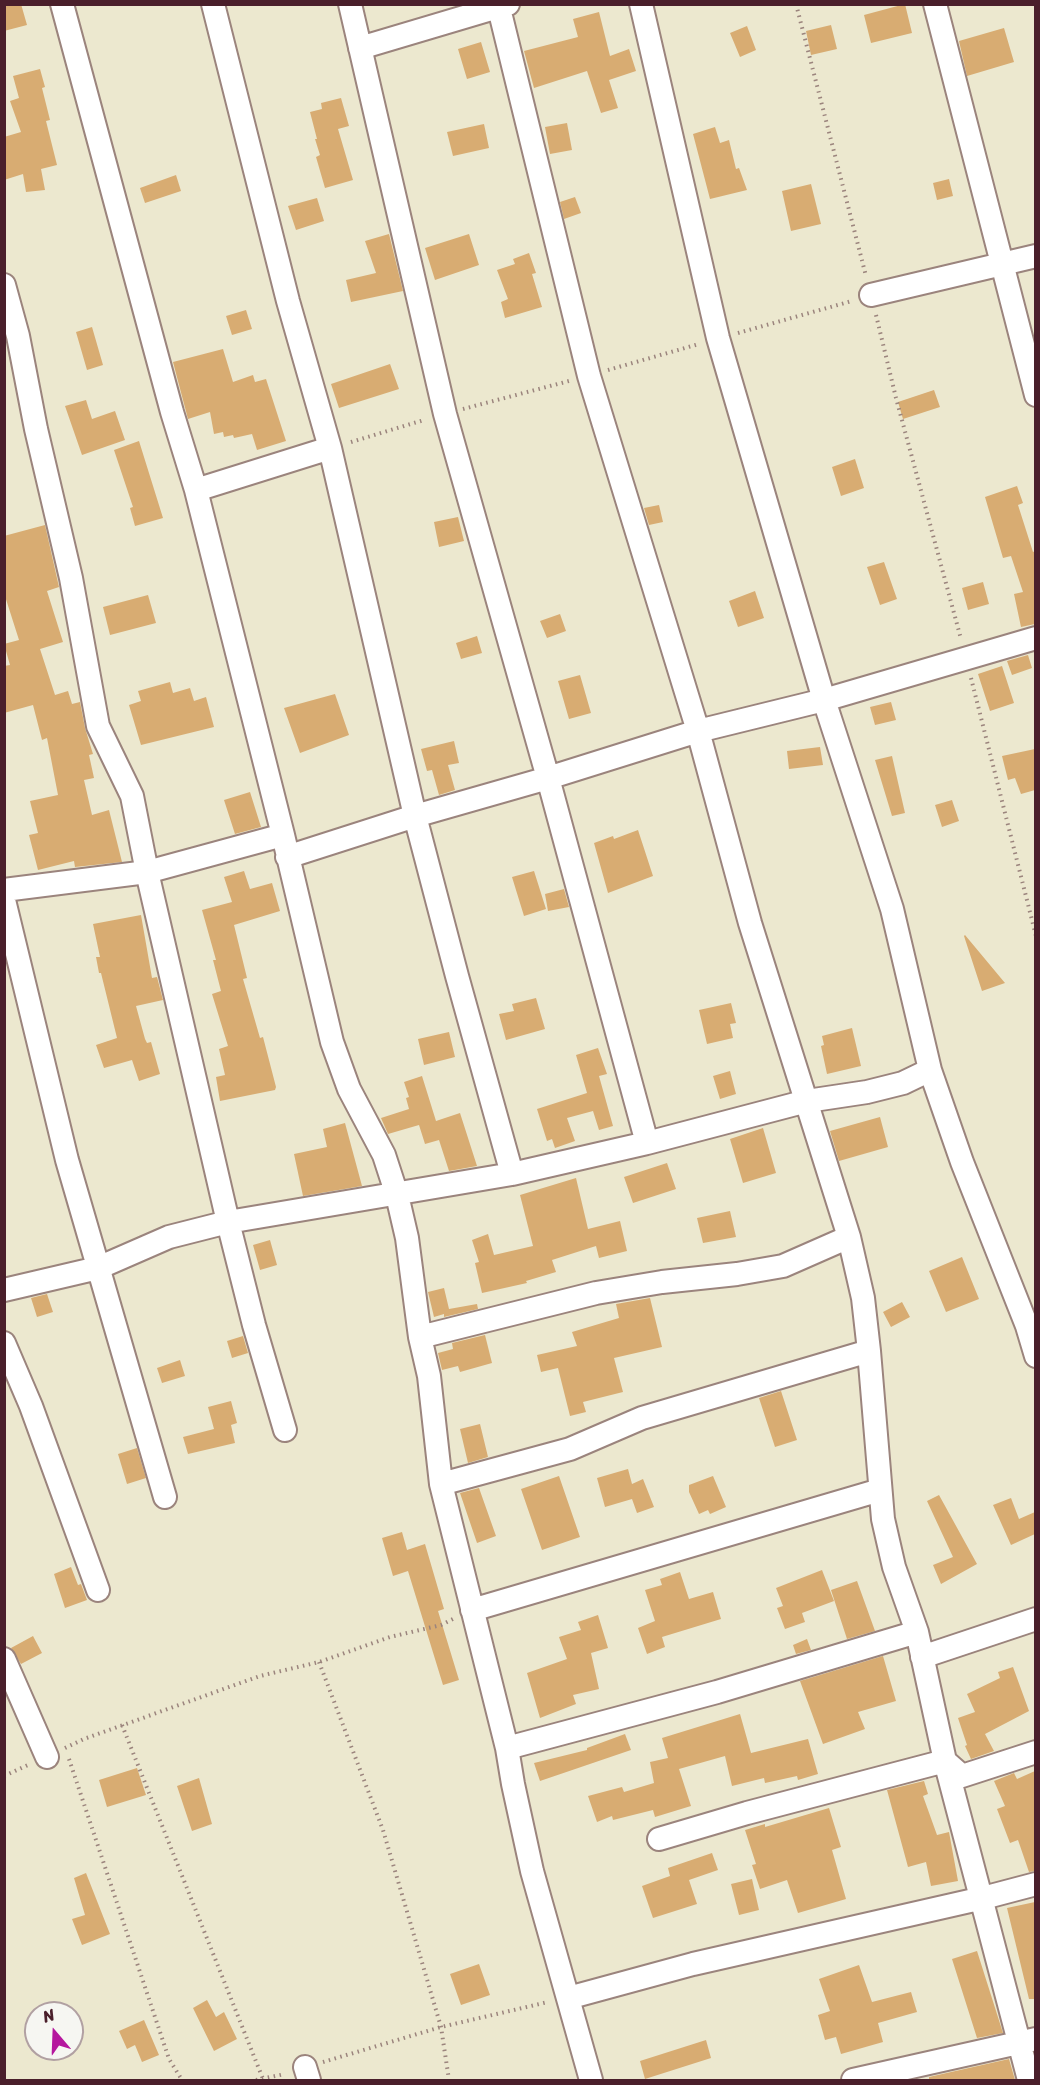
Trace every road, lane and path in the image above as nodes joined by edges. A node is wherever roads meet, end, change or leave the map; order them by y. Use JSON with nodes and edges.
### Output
{"nodes":[{"id":1,"x":62,"y":4,"type":"edge"},
{"id":2,"x":213,"y":4,"type":"edge"},
{"id":3,"x":350,"y":4,"type":"edge"},
{"id":4,"x":642,"y":4,"type":"edge"},
{"id":5,"x":796,"y":4,"type":"edge"},
{"id":6,"x":935,"y":4,"type":"edge"},
{"id":7,"x":502,"y":5,"type":"edge"},
{"id":8,"x":360,"y":48,"type":"junction"},
{"id":9,"x":1035,"y":256,"type":"edge"},
{"id":10,"x":1002,"y":265,"type":"junction"},
{"id":11,"x":4,"y":285,"type":"edge"},
{"id":12,"x":871,"y":295,"type":"junction"},
{"id":13,"x":1035,"y":395,"type":"edge"},
{"id":14,"x":330,"y":448,"type":"junction"},
{"id":15,"x":196,"y":490,"type":"junction"},
{"id":16,"x":1035,"y":638,"type":"edge"},
{"id":17,"x":966,"y":658,"type":"junction"},
{"id":18,"x":824,"y":700,"type":"junction"},
{"id":19,"x":698,"y":731,"type":"junction"},
{"id":20,"x":548,"y":778,"type":"junction"},
{"id":21,"x":416,"y":816,"type":"junction"},
{"id":22,"x":285,"y":846,"type":"junction"},
{"id":23,"x":147,"y":872,"type":"junction"},
{"id":24,"x":4,"y":890,"type":"edge"},
{"id":25,"x":4,"y":900,"type":"edge"},
{"id":26,"x":1035,"y":936,"type":"edge"},
{"id":27,"x":930,"y":1070,"type":"junction"},
{"id":28,"x":807,"y":1101,"type":"junction"},
{"id":29,"x":647,"y":1143,"type":"junction"},
{"id":30,"x":512,"y":1174,"type":"junction"},
{"id":31,"x":397,"y":1195,"type":"junction"},
{"id":32,"x":228,"y":1222,"type":"junction"},
{"id":33,"x":849,"y":1237,"type":"junction"},
{"id":34,"x":98,"y":1268,"type":"junction"},
{"id":35,"x":4,"y":1290,"type":"edge"},
{"id":36,"x":420,"y":1337,"type":"junction"},
{"id":37,"x":4,"y":1343,"type":"edge"},
{"id":38,"x":869,"y":1351,"type":"junction"},
{"id":39,"x":1035,"y":1356,"type":"edge"},
{"id":40,"x":285,"y":1430,"type":"dead end"},
{"id":41,"x":441,"y":1484,"type":"junction"},
{"id":42,"x":879,"y":1490,"type":"junction"},
{"id":43,"x":165,"y":1497,"type":"dead end"},
{"id":44,"x":98,"y":1590,"type":"dead end"},
{"id":45,"x":472,"y":1610,"type":"junction"},
{"id":46,"x":1035,"y":1619,"type":"edge"},
{"id":47,"x":917,"y":1632,"type":"junction"},
{"id":48,"x":922,"y":1657,"type":"junction"},
{"id":49,"x":4,"y":1659,"type":"edge"},
{"id":50,"x":319,"y":1662,"type":"junction"},
{"id":51,"x":122,"y":1725,"type":"junction"},
{"id":52,"x":507,"y":1748,"type":"junction"},
{"id":53,"x":56,"y":1752,"type":"junction"},
{"id":54,"x":1035,"y":1752,"type":"edge"},
{"id":55,"x":945,"y":1761,"type":"junction"},
{"id":56,"x":4,"y":1776,"type":"edge"},
{"id":57,"x":659,"y":1839,"type":"dead end"},
{"id":58,"x":1035,"y":1884,"type":"edge"},
{"id":59,"x":982,"y":1898,"type":"junction"},
{"id":60,"x":568,"y":1998,"type":"junction"},
{"id":61,"x":441,"y":2027,"type":"junction"},
{"id":62,"x":1027,"y":2041,"type":"edge"},
{"id":63,"x":307,"y":2074,"type":"edge"},
{"id":64,"x":263,"y":2079,"type":"junction"},
{"id":65,"x":182,"y":2080,"type":"edge"},
{"id":66,"x":256,"y":2080,"type":"edge"},
{"id":67,"x":449,"y":2080,"type":"edge"},
{"id":68,"x":591,"y":2080,"type":"edge"},
{"id":69,"x":853,"y":2080,"type":"edge"},
{"id":70,"x":1029,"y":2080,"type":"edge"}],
"edges":[{"from":1,"to":15,"type":"street"},
{"from":2,"to":14,"type":"street"},
{"from":3,"to":8,"type":"street"},
{"from":4,"to":18,"type":"street"},
{"from":5,"to":12,"type":"path"},
{"from":6,"to":10,"type":"street"},
{"from":7,"to":8,"type":"street"},
{"from":7,"to":19,"type":"street"},
{"from":8,"to":20,"type":"street"},
{"from":9,"to":10,"type":"street"},
{"from":10,"to":12,"type":"street"},
{"from":10,"to":13,"type":"street"},
{"from":11,"to":23,"type":"street"},
{"from":12,"to":17,"type":"path"},
{"from":14,"to":15,"type":"street"},
{"from":14,"to":21,"type":"street"},
{"from":15,"to":22,"type":"street"},
{"from":16,"to":17,"type":"street"},
{"from":17,"to":18,"type":"street"},
{"from":17,"to":26,"type":"path"},
{"from":18,"to":19,"type":"street"},
{"from":18,"to":27,"type":"street"},
{"from":19,"to":20,"type":"street"},
{"from":19,"to":28,"type":"street"},
{"from":20,"to":21,"type":"street"},
{"from":20,"to":29,"type":"street"},
{"from":21,"to":22,"type":"street"},
{"from":21,"to":30,"type":"street"},
{"from":22,"to":23,"type":"street"},
{"from":22,"to":31,"type":"street"},
{"from":23,"to":24,"type":"street"},
{"from":23,"to":32,"type":"street"},
{"from":25,"to":34,"type":"street"},
{"from":27,"to":28,"type":"street"},
{"from":27,"to":39,"type":"street"},
{"from":28,"to":29,"type":"street"},
{"from":28,"to":33,"type":"street"},
{"from":29,"to":30,"type":"street"},
{"from":30,"to":31,"type":"street"},
{"from":31,"to":32,"type":"street"},
{"from":31,"to":36,"type":"street"},
{"from":32,"to":34,"type":"street"},
{"from":32,"to":40,"type":"street"},
{"from":33,"to":36,"type":"street"},
{"from":33,"to":38,"type":"street"},
{"from":34,"to":35,"type":"street"},
{"from":34,"to":43,"type":"street"},
{"from":36,"to":41,"type":"street"},
{"from":37,"to":44,"type":"street"},
{"from":38,"to":41,"type":"street"},
{"from":38,"to":42,"type":"street"},
{"from":41,"to":45,"type":"street"},
{"from":42,"to":45,"type":"street"},
{"from":42,"to":47,"type":"street"},
{"from":45,"to":50,"type":"path"},
{"from":45,"to":52,"type":"street"},
{"from":46,"to":48,"type":"street"},
{"from":47,"to":48,"type":"street"},
{"from":47,"to":52,"type":"street"},
{"from":48,"to":55,"type":"street"},
{"from":49,"to":53,"type":"street"},
{"from":50,"to":51,"type":"path"},
{"from":50,"to":61,"type":"path"},
{"from":51,"to":53,"type":"path"},
{"from":51,"to":64,"type":"path"},
{"from":52,"to":60,"type":"street"},
{"from":53,"to":56,"type":"path"},
{"from":53,"to":65,"type":"path"},
{"from":54,"to":55,"type":"street"},
{"from":55,"to":57,"type":"street"},
{"from":55,"to":59,"type":"street"},
{"from":58,"to":59,"type":"street"},
{"from":59,"to":60,"type":"street"},
{"from":59,"to":62,"type":"street"},
{"from":60,"to":61,"type":"path"},
{"from":60,"to":68,"type":"street"},
{"from":61,"to":63,"type":"path"},
{"from":61,"to":67,"type":"path"},
{"from":62,"to":69,"type":"street"},
{"from":62,"to":70,"type":"street"},
{"from":63,"to":64,"type":"path"},
{"from":64,"to":66,"type":"path"}]}
